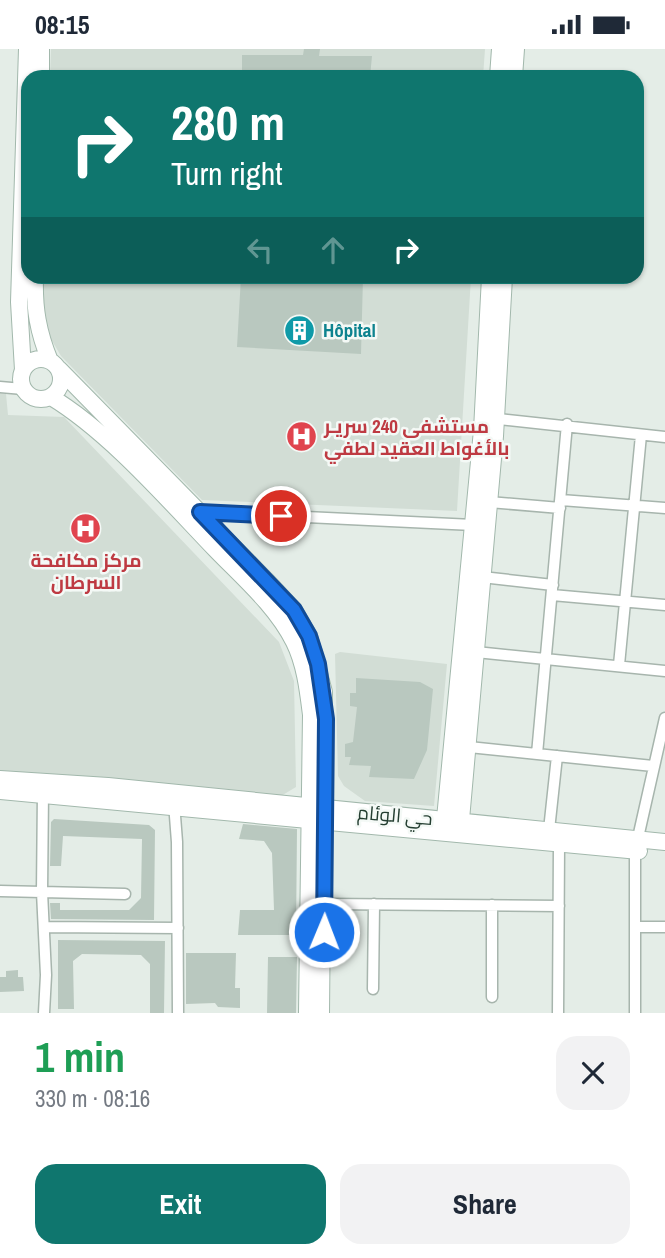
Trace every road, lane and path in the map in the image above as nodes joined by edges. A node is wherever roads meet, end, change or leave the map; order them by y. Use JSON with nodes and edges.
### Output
{"nodes":[{"id":1,"x":27,"y":49,"type":"edge"},
{"id":2,"x":41,"y":49,"type":"edge"},
{"id":3,"x":500,"y":49,"type":"edge"},
{"id":4,"x":516,"y":49,"type":"edge"},
{"id":5,"x":26,"y":70,"type":"edge"},
{"id":6,"x":41,"y":70,"type":"edge"},
{"id":7,"x":498,"y":70,"type":"edge"},
{"id":8,"x":514,"y":70,"type":"edge"},
{"id":9,"x":21,"y":239,"type":"edge"},
{"id":10,"x":35,"y":284,"type":"edge"},
{"id":11,"x":490,"y":284,"type":"edge"},
{"id":12,"x":503,"y":284,"type":"edge"},
{"id":13,"x":54,"y":365,"type":"junction"},
{"id":14,"x":23,"y":370,"type":"junction"},
{"id":15,"x":0,"y":387,"type":"edge"},
{"id":16,"x":23,"y":389,"type":"junction"},
{"id":17,"x":51,"y":397,"type":"junction"},
{"id":18,"x":490,"y":418,"type":"junction"},
{"id":19,"x":567,"y":424,"type":"junction"},
{"id":20,"x":642,"y":435,"type":"junction"},
{"id":21,"x":665,"y":437,"type":"edge"},
{"id":22,"x":489,"y":502,"type":"junction"},
{"id":23,"x":560,"y":504,"type":"junction"},
{"id":24,"x":634,"y":505,"type":"junction"},
{"id":25,"x":665,"y":507,"type":"edge"},
{"id":26,"x":200,"y":512,"type":"junction"},
{"id":27,"x":473,"y":525,"type":"junction"},
{"id":28,"x":482,"y":577,"type":"junction"},
{"id":29,"x":553,"y":590,"type":"junction"},
{"id":30,"x":624,"y":600,"type":"junction"},
{"id":31,"x":665,"y":605,"type":"edge"},
{"id":32,"x":476,"y":652,"type":"junction"},
{"id":33,"x":545,"y":659,"type":"junction"},
{"id":34,"x":618,"y":666,"type":"junction"},
{"id":35,"x":665,"y":671,"type":"edge"},
{"id":36,"x":665,"y":718,"type":"edge"},
{"id":37,"x":469,"y":747,"type":"junction"},
{"id":38,"x":537,"y":754,"type":"junction"},
{"id":39,"x":557,"y":756,"type":"junction"},
{"id":40,"x":653,"y":766,"type":"junction"},
{"id":41,"x":0,"y":779,"type":"edge"},
{"id":42,"x":43,"y":788,"type":"junction"},
{"id":43,"x":0,"y":791,"type":"edge"},
{"id":44,"x":174,"y":800,"type":"junction"},
{"id":45,"x":317,"y":813,"type":"junction"},
{"id":46,"x":452,"y":827,"type":"junction"},
{"id":47,"x":549,"y":830,"type":"junction"},
{"id":48,"x":665,"y":842,"type":"edge"},
{"id":49,"x":559,"y":845,"type":"junction"},
{"id":50,"x":635,"y":846,"type":"junction"},
{"id":51,"x":665,"y":853,"type":"edge"},
{"id":52,"x":0,"y":891,"type":"edge"},
{"id":53,"x":41,"y":893,"type":"junction"},
{"id":54,"x":125,"y":894,"type":"dead end"},
{"id":55,"x":374,"y":904,"type":"junction"},
{"id":56,"x":325,"y":905,"type":"junction"},
{"id":57,"x":492,"y":905,"type":"junction"},
{"id":58,"x":559,"y":906,"type":"junction"},
{"id":59,"x":45,"y":927,"type":"junction"},
{"id":60,"x":636,"y":927,"type":"junction"},
{"id":61,"x":665,"y":927,"type":"edge"},
{"id":62,"x":178,"y":928,"type":"junction"},
{"id":63,"x":373,"y":989,"type":"dead end"},
{"id":64,"x":492,"y":997,"type":"dead end"},
{"id":65,"x":44,"y":1013,"type":"edge"},
{"id":66,"x":178,"y":1013,"type":"edge"},
{"id":67,"x":307,"y":1013,"type":"edge"},
{"id":68,"x":321,"y":1013,"type":"edge"},
{"id":69,"x":558,"y":1013,"type":"edge"},
{"id":70,"x":635,"y":1013,"type":"edge"}],
"edges":[{"from":1,"to":5,"type":"street"},
{"from":2,"to":6,"type":"street"},
{"from":3,"to":7,"type":"street"},
{"from":4,"to":8,"type":"street"},
{"from":9,"to":14,"type":"street"},
{"from":10,"to":13,"type":"street"},
{"from":11,"to":18,"type":"street"},
{"from":12,"to":18,"type":"street"},
{"from":13,"to":14,"type":"street"},
{"from":13,"to":17,"type":"street"},
{"from":13,"to":26,"type":"street"},
{"from":14,"to":16,"type":"street"},
{"from":15,"to":16,"type":"street"},
{"from":16,"to":17,"type":"street"},
{"from":17,"to":45,"type":"street"},
{"from":18,"to":19,"type":"street"},
{"from":18,"to":22,"type":"street"},
{"from":18,"to":27,"type":"street"},
{"from":19,"to":20,"type":"street"},
{"from":19,"to":23,"type":"street"},
{"from":20,"to":21,"type":"street"},
{"from":20,"to":24,"type":"street"},
{"from":22,"to":23,"type":"street"},
{"from":22,"to":28,"type":"street"},
{"from":23,"to":24,"type":"street"},
{"from":23,"to":29,"type":"street"},
{"from":24,"to":25,"type":"street"},
{"from":24,"to":30,"type":"street"},
{"from":26,"to":27,"type":"street"},
{"from":26,"to":45,"type":"street"},
{"from":27,"to":46,"type":"street"},
{"from":28,"to":29,"type":"street"},
{"from":28,"to":32,"type":"street"},
{"from":29,"to":30,"type":"street"},
{"from":29,"to":33,"type":"street"},
{"from":30,"to":31,"type":"street"},
{"from":30,"to":34,"type":"street"},
{"from":32,"to":33,"type":"street"},
{"from":32,"to":37,"type":"street"},
{"from":33,"to":34,"type":"street"},
{"from":33,"to":38,"type":"street"},
{"from":34,"to":35,"type":"street"},
{"from":36,"to":40,"type":"street"},
{"from":37,"to":38,"type":"street"},
{"from":37,"to":46,"type":"street"},
{"from":38,"to":39,"type":"street"},
{"from":39,"to":40,"type":"street"},
{"from":39,"to":47,"type":"street"},
{"from":40,"to":50,"type":"street"},
{"from":41,"to":42,"type":"street","name":"حي الوئام"},
{"from":42,"to":43,"type":"street","name":"حي الوئام"},
{"from":42,"to":44,"type":"street","name":"حي الوئام"},
{"from":42,"to":53,"type":"street"},
{"from":44,"to":45,"type":"street","name":"حي الوئام"},
{"from":44,"to":62,"type":"street"},
{"from":45,"to":46,"type":"street","name":"حي الوئام"},
{"from":45,"to":56,"type":"street"},
{"from":45,"to":67,"type":"street"},
{"from":46,"to":47,"type":"street","name":"حي الوئام"},
{"from":46,"to":49,"type":"street","name":"حي الوئام"},
{"from":47,"to":50,"type":"street","name":"حي الوئام"},
{"from":48,"to":50,"type":"street","name":"حي الوئام"},
{"from":49,"to":50,"type":"street","name":"حي الوئام"},
{"from":49,"to":58,"type":"street"},
{"from":50,"to":51,"type":"street","name":"حي الوئام"},
{"from":50,"to":60,"type":"street"},
{"from":52,"to":53,"type":"street"},
{"from":53,"to":54,"type":"street"},
{"from":53,"to":59,"type":"street"},
{"from":55,"to":56,"type":"street"},
{"from":55,"to":57,"type":"street"},
{"from":55,"to":63,"type":"street"},
{"from":56,"to":68,"type":"street"},
{"from":57,"to":58,"type":"street"},
{"from":57,"to":64,"type":"street"},
{"from":58,"to":69,"type":"street"},
{"from":59,"to":62,"type":"street"},
{"from":59,"to":65,"type":"street"},
{"from":60,"to":61,"type":"street"},
{"from":60,"to":70,"type":"street"},
{"from":62,"to":66,"type":"street"}]}
